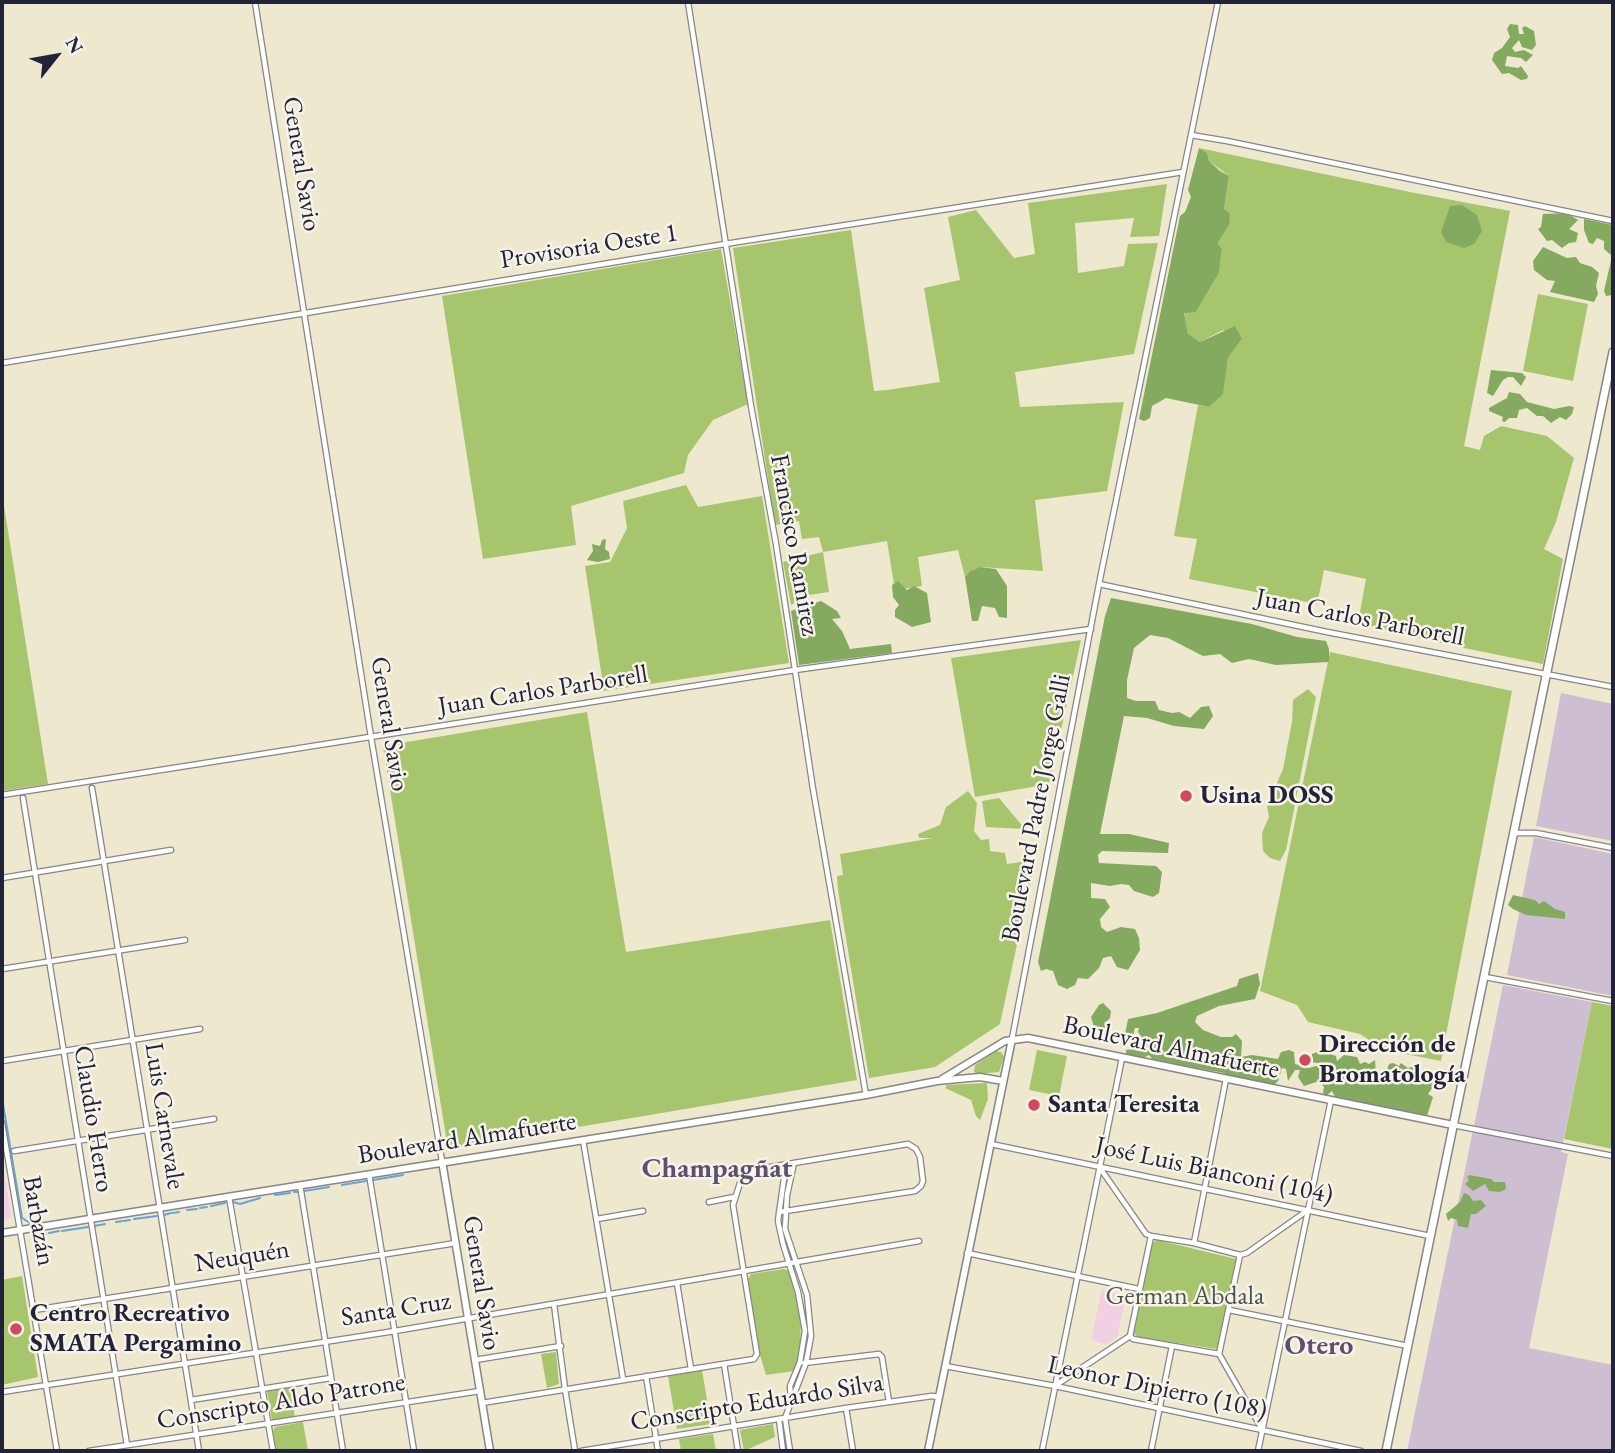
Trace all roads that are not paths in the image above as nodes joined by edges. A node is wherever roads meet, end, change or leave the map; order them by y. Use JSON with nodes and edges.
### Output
{"nodes":[{"id":1,"x":255,"y":2,"type":"edge"},
{"id":2,"x":688,"y":2,"type":"edge"},
{"id":3,"x":1218,"y":2,"type":"edge"},
{"id":4,"x":1191,"y":135,"type":"junction"},
{"id":5,"x":1184,"y":172,"type":"junction"},
{"id":6,"x":1613,"y":221,"type":"edge"},
{"id":7,"x":724,"y":244,"type":"junction"},
{"id":8,"x":305,"y":313,"type":"junction"},
{"id":9,"x":1613,"y":352,"type":"edge"},
{"id":10,"x":2,"y":363,"type":"edge"},
{"id":11,"x":1100,"y":584,"type":"junction"},
{"id":12,"x":1091,"y":629,"type":"junction"},
{"id":13,"x":795,"y":670,"type":"junction"},
{"id":14,"x":1546,"y":675,"type":"junction"},
{"id":15,"x":1613,"y":687,"type":"edge"},
{"id":16,"x":372,"y":737,"type":"junction"},
{"id":17,"x":92,"y":788,"type":"dead end"},
{"id":18,"x":2,"y":795,"type":"edge"},
{"id":19,"x":23,"y":799,"type":"dead end"},
{"id":20,"x":1514,"y":833,"type":"junction"},
{"id":21,"x":1613,"y":848,"type":"edge"},
{"id":22,"x":171,"y":850,"type":"dead end"},
{"id":23,"x":103,"y":862,"type":"junction"},
{"id":24,"x":34,"y":873,"type":"junction"},
{"id":25,"x":2,"y":878,"type":"edge"},
{"id":26,"x":185,"y":940,"type":"dead end"},
{"id":27,"x":118,"y":951,"type":"junction"},
{"id":28,"x":48,"y":962,"type":"junction"},
{"id":29,"x":2,"y":970,"type":"edge"},
{"id":30,"x":1484,"y":976,"type":"junction"},
{"id":31,"x":1613,"y":1001,"type":"edge"},
{"id":32,"x":200,"y":1029,"type":"dead end"},
{"id":33,"x":1012,"y":1039,"type":"junction"},
{"id":34,"x":132,"y":1040,"type":"junction"},
{"id":35,"x":63,"y":1051,"type":"junction"},
{"id":36,"x":1122,"y":1057,"type":"junction"},
{"id":37,"x":2,"y":1061,"type":"edge"},
{"id":38,"x":1226,"y":1079,"type":"junction"},
{"id":39,"x":937,"y":1081,"type":"junction"},
{"id":40,"x":1003,"y":1081,"type":"junction"},
{"id":41,"x":866,"y":1095,"type":"junction"},
{"id":42,"x":1331,"y":1100,"type":"junction"},
{"id":43,"x":214,"y":1119,"type":"dead end"},
{"id":44,"x":2,"y":1122,"type":"edge"},
{"id":45,"x":1453,"y":1125,"type":"junction"},
{"id":46,"x":146,"y":1129,"type":"junction"},
{"id":47,"x":583,"y":1140,"type":"junction"},
{"id":48,"x":77,"y":1141,"type":"junction"},
{"id":49,"x":990,"y":1144,"type":"junction"},
{"id":50,"x":14,"y":1151,"type":"dead end"},
{"id":51,"x":4,"y":1152,"type":"edge"},
{"id":52,"x":1613,"y":1156,"type":"edge"},
{"id":53,"x":442,"y":1161,"type":"junction"},
{"id":54,"x":794,"y":1163,"type":"junction"},
{"id":55,"x":786,"y":1164,"type":"junction"},
{"id":56,"x":1099,"y":1167,"type":"junction"},
{"id":57,"x":369,"y":1173,"type":"junction"},
{"id":58,"x":300,"y":1185,"type":"junction"},
{"id":59,"x":1204,"y":1188,"type":"junction"},
{"id":60,"x":229,"y":1196,"type":"junction"},
{"id":61,"x":734,"y":1197,"type":"junction"},
{"id":62,"x":709,"y":1202,"type":"dead end"},
{"id":63,"x":160,"y":1208,"type":"junction"},
{"id":64,"x":1308,"y":1210,"type":"junction"},
{"id":65,"x":643,"y":1211,"type":"dead end"},
{"id":66,"x":782,"y":1211,"type":"junction"},
{"id":67,"x":89,"y":1219,"type":"junction"},
{"id":68,"x":597,"y":1219,"type":"junction"},
{"id":69,"x":21,"y":1230,"type":"junction"},
{"id":70,"x":2,"y":1233,"type":"edge"},
{"id":71,"x":1150,"y":1236,"type":"junction"},
{"id":72,"x":1430,"y":1236,"type":"junction"},
{"id":73,"x":919,"y":1241,"type":"dead end"},
{"id":74,"x":456,"y":1243,"type":"junction"},
{"id":75,"x":1194,"y":1243,"type":"junction"},
{"id":76,"x":967,"y":1253,"type":"junction"},
{"id":77,"x":382,"y":1255,"type":"junction"},
{"id":78,"x":1240,"y":1255,"type":"junction"},
{"id":79,"x":796,"y":1263,"type":"junction"},
{"id":80,"x":790,"y":1264,"type":"junction"},
{"id":81,"x":313,"y":1265,"type":"junction"},
{"id":82,"x":744,"y":1272,"type":"junction"},
{"id":83,"x":244,"y":1276,"type":"junction"},
{"id":84,"x":1077,"y":1276,"type":"junction"},
{"id":85,"x":677,"y":1283,"type":"junction"},
{"id":86,"x":172,"y":1288,"type":"junction"},
{"id":87,"x":1139,"y":1289,"type":"junction"},
{"id":88,"x":609,"y":1295,"type":"junction"},
{"id":89,"x":103,"y":1299,"type":"junction"},
{"id":90,"x":554,"y":1304,"type":"junction"},
{"id":91,"x":34,"y":1310,"type":"junction"},
{"id":92,"x":1229,"y":1310,"type":"junction"},
{"id":93,"x":468,"y":1318,"type":"junction"},
{"id":94,"x":1286,"y":1321,"type":"junction"},
{"id":95,"x":394,"y":1331,"type":"junction"},
{"id":96,"x":1130,"y":1336,"type":"junction"},
{"id":97,"x":326,"y":1341,"type":"junction"},
{"id":98,"x":561,"y":1346,"type":"junction"},
{"id":99,"x":1172,"y":1346,"type":"junction"},
{"id":100,"x":1408,"y":1346,"type":"junction"},
{"id":101,"x":256,"y":1351,"type":"junction"},
{"id":102,"x":1219,"y":1354,"type":"junction"},
{"id":103,"x":474,"y":1360,"type":"junction"},
{"id":104,"x":184,"y":1362,"type":"junction"},
{"id":105,"x":803,"y":1362,"type":"junction"},
{"id":106,"x":724,"y":1364,"type":"junction"},
{"id":107,"x":945,"y":1366,"type":"junction"},
{"id":108,"x":691,"y":1369,"type":"junction"},
{"id":109,"x":116,"y":1374,"type":"junction"},
{"id":110,"x":646,"y":1376,"type":"junction"},
{"id":111,"x":331,"y":1378,"type":"junction"},
{"id":112,"x":623,"y":1380,"type":"junction"},
{"id":113,"x":46,"y":1385,"type":"junction"},
{"id":114,"x":1055,"y":1386,"type":"junction"},
{"id":115,"x":263,"y":1389,"type":"junction"},
{"id":116,"x":565,"y":1389,"type":"junction"},
{"id":117,"x":480,"y":1391,"type":"junction"},
{"id":118,"x":2,"y":1392,"type":"edge"},
{"id":119,"x":939,"y":1397,"type":"junction"},
{"id":120,"x":191,"y":1400,"type":"junction"},
{"id":121,"x":406,"y":1402,"type":"junction"},
{"id":122,"x":889,"y":1402,"type":"junction"},
{"id":123,"x":481,"y":1403,"type":"junction"},
{"id":124,"x":1160,"y":1407,"type":"junction"},
{"id":125,"x":846,"y":1408,"type":"junction"},
{"id":126,"x":337,"y":1412,"type":"junction"},
{"id":127,"x":782,"y":1418,"type":"junction"},
{"id":128,"x":269,"y":1424,"type":"junction"},
{"id":129,"x":734,"y":1426,"type":"junction"},
{"id":130,"x":1262,"y":1430,"type":"junction"},
{"id":131,"x":197,"y":1435,"type":"junction"},
{"id":132,"x":656,"y":1438,"type":"junction"},
{"id":133,"x":127,"y":1446,"type":"junction"},
{"id":134,"x":57,"y":1451,"type":"edge"},
{"id":135,"x":89,"y":1451,"type":"edge"},
{"id":136,"x":199,"y":1451,"type":"edge"},
{"id":137,"x":273,"y":1451,"type":"edge"},
{"id":138,"x":343,"y":1451,"type":"edge"},
{"id":139,"x":414,"y":1451,"type":"edge"},
{"id":140,"x":490,"y":1451,"type":"edge"},
{"id":141,"x":575,"y":1451,"type":"edge"},
{"id":142,"x":581,"y":1451,"type":"edge"},
{"id":143,"x":658,"y":1451,"type":"edge"},
{"id":144,"x":738,"y":1451,"type":"edge"},
{"id":145,"x":783,"y":1451,"type":"edge"},
{"id":146,"x":790,"y":1451,"type":"edge"},
{"id":147,"x":853,"y":1451,"type":"edge"},
{"id":148,"x":928,"y":1451,"type":"edge"},
{"id":149,"x":1042,"y":1451,"type":"edge"},
{"id":150,"x":1151,"y":1451,"type":"edge"},
{"id":151,"x":1258,"y":1451,"type":"edge"},
{"id":152,"x":1361,"y":1451,"type":"edge"},
{"id":153,"x":1386,"y":1451,"type":"edge"}],
"edges":[{"from":1,"to":8,"type":"street","name":"General Savio"},
{"from":2,"to":7,"type":"street","name":"Francisco Ramirez"},
{"from":3,"to":4,"type":"street"},
{"from":4,"to":5,"type":"street","name":"Boulevard Padre Jorge Galli"},
{"from":4,"to":6,"type":"street"},
{"from":5,"to":7,"type":"street","name":"Provisoria Oeste 1"},
{"from":5,"to":11,"type":"street","name":"Boulevard Padre Jorge Galli"},
{"from":7,"to":8,"type":"street","name":"Provisoria Oeste 1"},
{"from":7,"to":13,"type":"street","name":"Francisco Ramirez"},
{"from":8,"to":10,"type":"street","name":"Provisoria Oeste 1"},
{"from":8,"to":16,"type":"street","name":"General Savio"},
{"from":9,"to":14,"type":"main road"},
{"from":11,"to":12,"type":"street","name":"Boulevard Padre Jorge Galli"},
{"from":11,"to":14,"type":"street","name":"Juan Carlos Parborell"},
{"from":12,"to":13,"type":"street","name":"Juan Carlos Parborell"},
{"from":12,"to":33,"type":"street","name":"Boulevard Padre Jorge Galli"},
{"from":13,"to":16,"type":"street","name":"Juan Carlos Parborell"},
{"from":13,"to":41,"type":"street","name":"Francisco Ramirez"},
{"from":14,"to":15,"type":"street","name":"Juan Carlos Parborell"},
{"from":14,"to":20,"type":"main road"},
{"from":16,"to":18,"type":"street","name":"Juan Carlos Parborell"},
{"from":16,"to":53,"type":"street","name":"General Savio"},
{"from":17,"to":23,"type":"street","name":"Luis Carnevale"},
{"from":19,"to":24,"type":"street","name":"Claudio Herro"},
{"from":20,"to":21,"type":"street"},
{"from":20,"to":30,"type":"main road"},
{"from":22,"to":23,"type":"street"},
{"from":23,"to":24,"type":"street"},
{"from":23,"to":27,"type":"street","name":"Luis Carnevale"},
{"from":24,"to":25,"type":"street"},
{"from":24,"to":28,"type":"street","name":"Claudio Herro"},
{"from":26,"to":27,"type":"street"},
{"from":27,"to":28,"type":"street"},
{"from":27,"to":34,"type":"street","name":"Luis Carnevale"},
{"from":28,"to":29,"type":"street"},
{"from":28,"to":35,"type":"street","name":"Claudio Herro"},
{"from":30,"to":31,"type":"street"},
{"from":30,"to":45,"type":"main road"},
{"from":32,"to":34,"type":"street"},
{"from":33,"to":36,"type":"main road","name":"Boulevard Almafuerte"},
{"from":33,"to":39,"type":"main road","name":"Boulevard Almafuerte"},
{"from":33,"to":40,"type":"main road","name":"Boulevard Padre Jorge Galli"},
{"from":34,"to":35,"type":"street"},
{"from":34,"to":46,"type":"street","name":"Luis Carnevale"},
{"from":35,"to":37,"type":"street"},
{"from":35,"to":48,"type":"street","name":"Claudio Herro"},
{"from":36,"to":38,"type":"main road","name":"Boulevard Almafuerte"},
{"from":36,"to":56,"type":"street"},
{"from":38,"to":42,"type":"main road","name":"Boulevard Almafuerte"},
{"from":38,"to":59,"type":"street"},
{"from":39,"to":40,"type":"main road","name":"Boulevard Almafuerte"},
{"from":39,"to":41,"type":"main road","name":"Boulevard Almafuerte"},
{"from":40,"to":49,"type":"main road","name":"Boulevard Padre Jorge Galli"},
{"from":41,"to":47,"type":"main road","name":"Boulevard Almafuerte"},
{"from":42,"to":45,"type":"main road","name":"Boulevard Almafuerte"},
{"from":42,"to":64,"type":"street"},
{"from":43,"to":46,"type":"street"},
{"from":44,"to":51,"type":"street","name":"Barbazán"},
{"from":45,"to":52,"type":"street","name":"Boulevard Almafuerte"},
{"from":45,"to":72,"type":"main road"},
{"from":46,"to":48,"type":"street"},
{"from":46,"to":63,"type":"street","name":"Luis Carnevale"},
{"from":47,"to":53,"type":"main road","name":"Boulevard Almafuerte"},
{"from":47,"to":68,"type":"street"},
{"from":48,"to":50,"type":"street"},
{"from":48,"to":67,"type":"street","name":"Claudio Herro"},
{"from":49,"to":56,"type":"street","name":"José Luis Bianconi (104)"},
{"from":49,"to":76,"type":"main road","name":"Boulevard Padre Jorge Galli"},
{"from":51,"to":69,"type":"street","name":"Barbazán"},
{"from":53,"to":57,"type":"main road","name":"Boulevard Almafuerte"},
{"from":53,"to":74,"type":"main road","name":"General Savio"},
{"from":54,"to":55,"type":"street"},
{"from":54,"to":66,"type":"street"},
{"from":54,"to":66,"type":"street"},
{"from":55,"to":61,"type":"street"},
{"from":55,"to":66,"type":"street"},
{"from":56,"to":59,"type":"street","name":"José Luis Bianconi (104)"},
{"from":56,"to":71,"type":"street"},
{"from":56,"to":84,"type":"street"},
{"from":57,"to":58,"type":"main road","name":"Boulevard Almafuerte"},
{"from":57,"to":77,"type":"street"},
{"from":58,"to":60,"type":"main road","name":"Boulevard Almafuerte"},
{"from":58,"to":81,"type":"street"},
{"from":59,"to":64,"type":"street","name":"José Luis Bianconi (104)"},
{"from":59,"to":75,"type":"street"},
{"from":60,"to":63,"type":"main road","name":"Boulevard Almafuerte"},
{"from":60,"to":83,"type":"street"},
{"from":61,"to":62,"type":"street"},
{"from":61,"to":82,"type":"street"},
{"from":63,"to":67,"type":"main road","name":"Boulevard Almafuerte"},
{"from":63,"to":86,"type":"street","name":"Luis Carnevale"},
{"from":64,"to":72,"type":"street","name":"José Luis Bianconi (104)"},
{"from":64,"to":78,"type":"street"},
{"from":64,"to":94,"type":"street"},
{"from":65,"to":68,"type":"street"},
{"from":66,"to":79,"type":"street"},
{"from":66,"to":80,"type":"street"},
{"from":67,"to":69,"type":"main road","name":"Boulevard Almafuerte"},
{"from":67,"to":89,"type":"street","name":"Claudio Herro"},
{"from":68,"to":88,"type":"street"},
{"from":69,"to":70,"type":"main road","name":"Boulevard Almafuerte"},
{"from":69,"to":91,"type":"street","name":"Barbazán"},
{"from":71,"to":75,"type":"street"},
{"from":71,"to":87,"type":"street"},
{"from":72,"to":100,"type":"main road"},
{"from":73,"to":79,"type":"street","name":"Santa Cruz"},
{"from":74,"to":77,"type":"street","name":"Neuquén"},
{"from":74,"to":93,"type":"main road","name":"General Savio"},
{"from":75,"to":78,"type":"street"},
{"from":76,"to":84,"type":"street"},
{"from":76,"to":107,"type":"main road","name":"Boulevard Padre Jorge Galli"},
{"from":77,"to":81,"type":"street","name":"Neuquén"},
{"from":77,"to":95,"type":"street"},
{"from":78,"to":92,"type":"street"},
{"from":79,"to":80,"type":"street","name":"Santa Cruz"},
{"from":79,"to":105,"type":"street"},
{"from":80,"to":82,"type":"street","name":"Santa Cruz"},
{"from":80,"to":105,"type":"street"},
{"from":81,"to":83,"type":"street","name":"Neuquén"},
{"from":81,"to":97,"type":"street"},
{"from":82,"to":85,"type":"street","name":"Santa Cruz"},
{"from":82,"to":106,"type":"street"},
{"from":83,"to":86,"type":"street","name":"Neuquén"},
{"from":83,"to":101,"type":"street"},
{"from":84,"to":87,"type":"street"},
{"from":84,"to":114,"type":"street"},
{"from":85,"to":88,"type":"street","name":"Santa Cruz"},
{"from":85,"to":108,"type":"street"},
{"from":86,"to":89,"type":"street","name":"Neuquén"},
{"from":86,"to":104,"type":"street","name":"Luis Carnevale"},
{"from":87,"to":96,"type":"street"},
{"from":88,"to":90,"type":"street","name":"Santa Cruz"},
{"from":88,"to":112,"type":"street"},
{"from":89,"to":91,"type":"street","name":"Neuquén"},
{"from":89,"to":109,"type":"street","name":"Claudio Herro"},
{"from":90,"to":93,"type":"street","name":"Santa Cruz"},
{"from":90,"to":98,"type":"street"},
{"from":91,"to":113,"type":"street","name":"Barbazán"},
{"from":92,"to":94,"type":"street"},
{"from":92,"to":102,"type":"street"},
{"from":93,"to":95,"type":"street","name":"Santa Cruz"},
{"from":93,"to":103,"type":"main road","name":"General Savio"},
{"from":94,"to":100,"type":"street"},
{"from":94,"to":130,"type":"street"},
{"from":95,"to":97,"type":"street","name":"Santa Cruz"},
{"from":95,"to":121,"type":"street"},
{"from":96,"to":99,"type":"street"},
{"from":96,"to":114,"type":"street"},
{"from":97,"to":101,"type":"street","name":"Santa Cruz"},
{"from":97,"to":111,"type":"street"},
{"from":98,"to":103,"type":"street"},
{"from":98,"to":116,"type":"street"},
{"from":99,"to":102,"type":"street"},
{"from":99,"to":124,"type":"street"},
{"from":100,"to":153,"type":"main road"},
{"from":101,"to":104,"type":"street","name":"Santa Cruz"},
{"from":101,"to":115,"type":"street"},
{"from":102,"to":130,"type":"street"},
{"from":103,"to":117,"type":"main road","name":"General Savio"},
{"from":104,"to":109,"type":"street","name":"Santa Cruz"},
{"from":104,"to":120,"type":"street","name":"Luis Carnevale"},
{"from":105,"to":122,"type":"street"},
{"from":105,"to":127,"type":"street"},
{"from":106,"to":108,"type":"street"},
{"from":106,"to":129,"type":"street"},
{"from":107,"to":114,"type":"street","name":"Leonor Dipierro (108)"},
{"from":107,"to":119,"type":"main road","name":"Boulevard Padre Jorge Galli"},
{"from":108,"to":110,"type":"street"},
{"from":109,"to":113,"type":"street","name":"Santa Cruz"},
{"from":109,"to":133,"type":"street","name":"Claudio Herro"},
{"from":110,"to":112,"type":"street"},
{"from":110,"to":132,"type":"street"},
{"from":111,"to":115,"type":"street"},
{"from":111,"to":126,"type":"street"},
{"from":112,"to":116,"type":"street"},
{"from":113,"to":118,"type":"street","name":"Santa Cruz"},
{"from":113,"to":134,"type":"street","name":"Barbazán"},
{"from":114,"to":124,"type":"street","name":"Leonor Dipierro (108)"},
{"from":114,"to":149,"type":"street"},
{"from":115,"to":120,"type":"street"},
{"from":115,"to":128,"type":"street"},
{"from":116,"to":123,"type":"street"},
{"from":116,"to":141,"type":"street"},
{"from":117,"to":121,"type":"street","name":"Conscripto Aldo Patrone"},
{"from":117,"to":123,"type":"main road","name":"General Savio"},
{"from":119,"to":122,"type":"street","name":"Conscripto Eduardo Silva"},
{"from":119,"to":148,"type":"main road","name":"Boulevard Padre Jorge Galli"},
{"from":120,"to":131,"type":"street","name":"Luis Carnevale"},
{"from":121,"to":126,"type":"street","name":"Conscripto Aldo Patrone"},
{"from":121,"to":139,"type":"street"},
{"from":122,"to":125,"type":"street","name":"Conscripto Eduardo Silva"},
{"from":123,"to":140,"type":"main road","name":"General Savio"},
{"from":124,"to":130,"type":"street","name":"Leonor Dipierro (108)"},
{"from":124,"to":150,"type":"street"},
{"from":125,"to":127,"type":"street","name":"Conscripto Eduardo Silva"},
{"from":125,"to":147,"type":"street"},
{"from":126,"to":128,"type":"street","name":"Conscripto Aldo Patrone"},
{"from":126,"to":138,"type":"street"},
{"from":127,"to":129,"type":"street","name":"Conscripto Eduardo Silva"},
{"from":127,"to":145,"type":"street"},
{"from":127,"to":146,"type":"street"},
{"from":128,"to":131,"type":"street","name":"Conscripto Aldo Patrone"},
{"from":128,"to":137,"type":"street"},
{"from":129,"to":132,"type":"street","name":"Conscripto Eduardo Silva"},
{"from":129,"to":144,"type":"street"},
{"from":130,"to":151,"type":"street"},
{"from":130,"to":152,"type":"street","name":"Leonor Dipierro (108)"},
{"from":131,"to":133,"type":"street","name":"Conscripto Aldo Patrone"},
{"from":131,"to":136,"type":"street","name":"Luis Carnevale"},
{"from":132,"to":142,"type":"street","name":"Conscripto Eduardo Silva"},
{"from":132,"to":143,"type":"street"},
{"from":133,"to":135,"type":"street","name":"Conscripto Aldo Patrone"}]}
